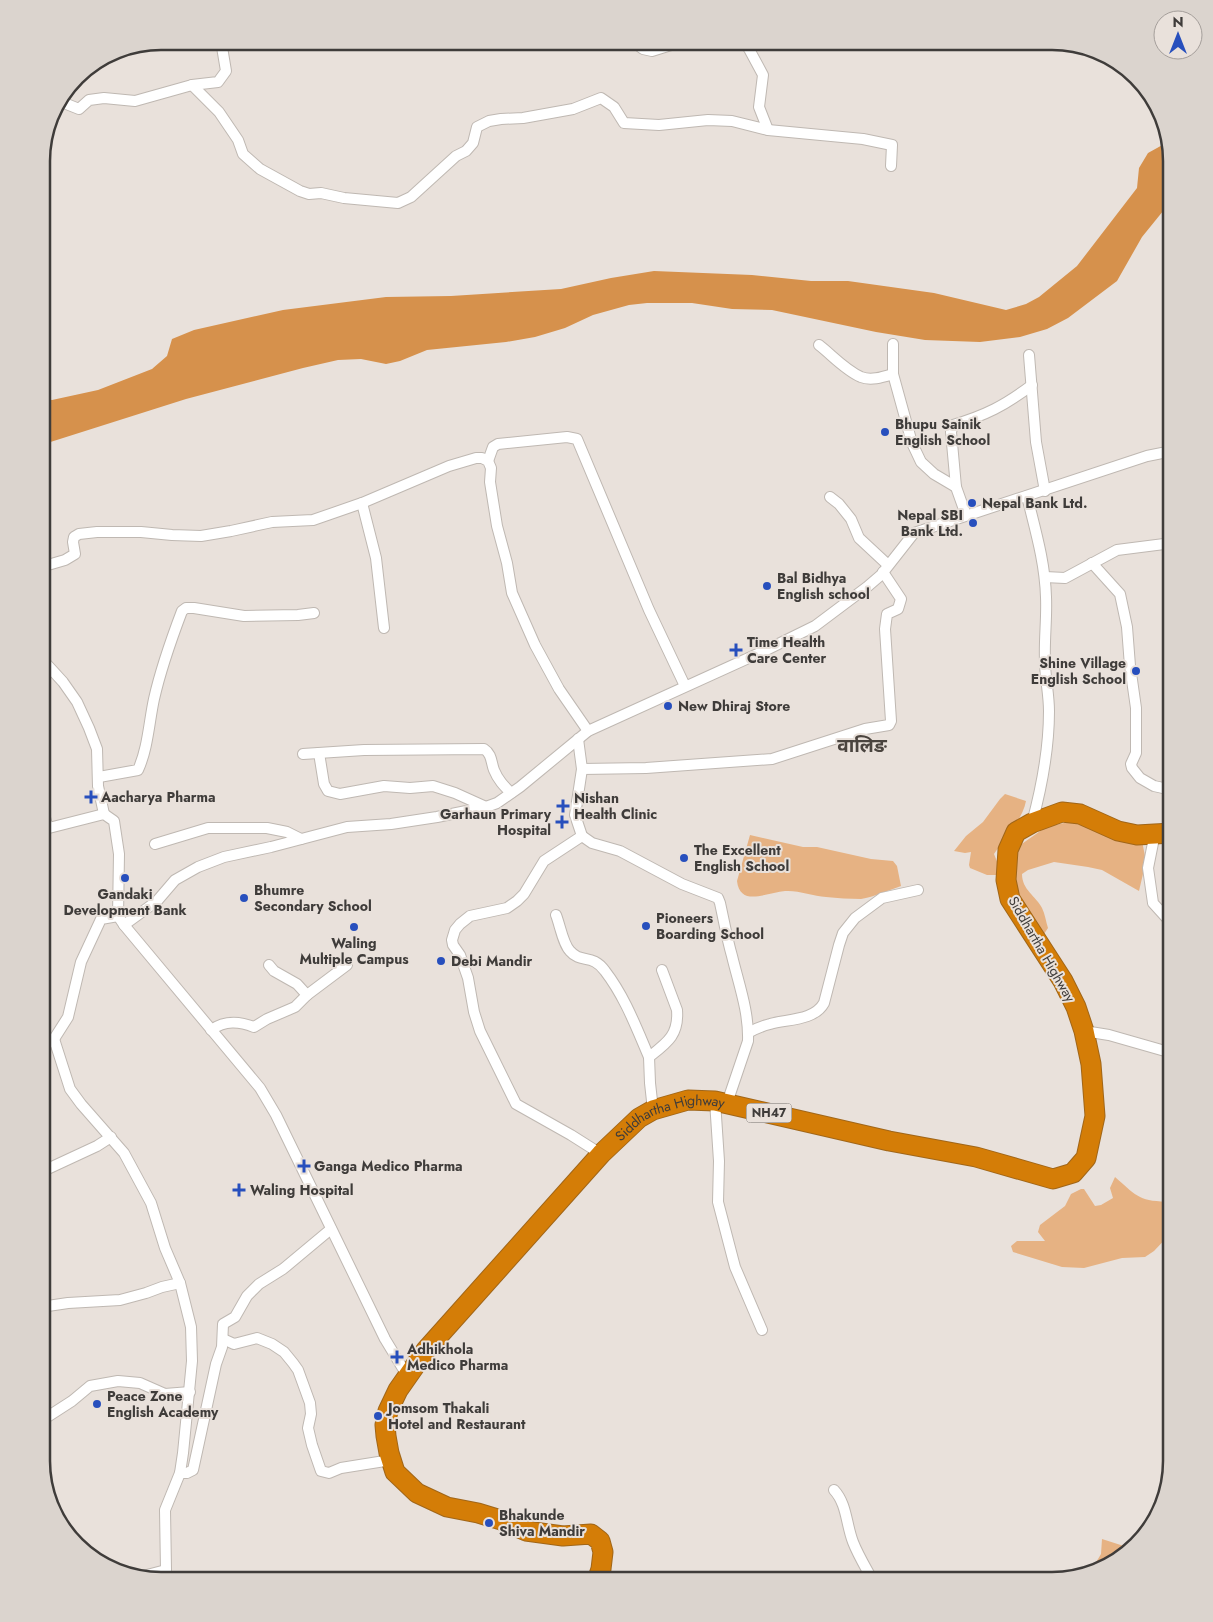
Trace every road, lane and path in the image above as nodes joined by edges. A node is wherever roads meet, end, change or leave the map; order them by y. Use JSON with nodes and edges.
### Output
{"nodes":[{"id":1,"x":222,"y":50,"type":"edge"},
{"id":2,"x":750,"y":50,"type":"edge"},
{"id":3,"x":192,"y":85,"type":"junction"},
{"id":4,"x":66,"y":103,"type":"edge"},
{"id":5,"x":768,"y":130,"type":"junction"},
{"id":6,"x":891,"y":166,"type":"dead end"},
{"id":7,"x":892,"y":344,"type":"dead end"},
{"id":8,"x":819,"y":345,"type":"dead end"},
{"id":9,"x":1029,"y":355,"type":"dead end"},
{"id":10,"x":892,"y":374,"type":"junction"},
{"id":11,"x":1032,"y":385,"type":"junction"},
{"id":12,"x":1163,"y":453,"type":"edge"},
{"id":13,"x":488,"y":461,"type":"junction"},
{"id":14,"x":956,"y":487,"type":"junction"},
{"id":15,"x":1045,"y":491,"type":"junction"},
{"id":16,"x":1027,"y":496,"type":"junction"},
{"id":17,"x":830,"y":497,"type":"dead end"},
{"id":18,"x":362,"y":503,"type":"junction"},
{"id":19,"x":966,"y":516,"type":"junction"},
{"id":20,"x":1163,"y":544,"type":"edge"},
{"id":21,"x":1092,"y":563,"type":"junction"},
{"id":22,"x":50,"y":565,"type":"edge"},
{"id":23,"x":886,"y":568,"type":"junction"},
{"id":24,"x":1044,"y":577,"type":"junction"},
{"id":25,"x":314,"y":613,"type":"dead end"},
{"id":26,"x":384,"y":628,"type":"dead end"},
{"id":27,"x":50,"y":668,"type":"edge"},
{"id":28,"x":686,"y":686,"type":"junction"},
{"id":29,"x":588,"y":731,"type":"junction"},
{"id":30,"x":578,"y":739,"type":"junction"},
{"id":31,"x":319,"y":753,"type":"junction"},
{"id":32,"x":303,"y":754,"type":"dead end"},
{"id":33,"x":582,"y":769,"type":"junction"},
{"id":34,"x":99,"y":776,"type":"junction"},
{"id":35,"x":1163,"y":788,"type":"edge"},
{"id":36,"x":511,"y":793,"type":"junction"},
{"id":37,"x":486,"y":807,"type":"junction"},
{"id":38,"x":104,"y":814,"type":"junction"},
{"id":39,"x":1032,"y":823,"type":"junction"},
{"id":40,"x":50,"y":828,"type":"edge"},
{"id":41,"x":1163,"y":833,"type":"edge"},
{"id":42,"x":1163,"y":835,"type":"edge"},
{"id":43,"x":582,"y":836,"type":"junction"},
{"id":44,"x":301,"y":839,"type":"junction"},
{"id":45,"x":155,"y":844,"type":"dead end"},
{"id":46,"x":918,"y":890,"type":"dead end"},
{"id":47,"x":1163,"y":914,"type":"edge"},
{"id":48,"x":556,"y":915,"type":"dead end"},
{"id":49,"x":118,"y":916,"type":"junction"},
{"id":50,"x":124,"y":925,"type":"junction"},
{"id":51,"x":348,"y":964,"type":"dead end"},
{"id":52,"x":269,"y":965,"type":"dead end"},
{"id":53,"x":662,"y":970,"type":"dead end"},
{"id":54,"x":307,"y":995,"type":"junction"},
{"id":55,"x":211,"y":1030,"type":"junction"},
{"id":56,"x":1084,"y":1031,"type":"junction"},
{"id":57,"x":748,"y":1033,"type":"junction"},
{"id":58,"x":54,"y":1039,"type":"junction"},
{"id":59,"x":50,"y":1042,"type":"edge"},
{"id":60,"x":1163,"y":1050,"type":"edge"},
{"id":61,"x":649,"y":1057,"type":"junction"},
{"id":62,"x":721,"y":1102,"type":"junction"},
{"id":63,"x":653,"y":1110,"type":"junction"},
{"id":64,"x":111,"y":1137,"type":"junction"},
{"id":65,"x":601,"y":1154,"type":"junction"},
{"id":66,"x":50,"y":1168,"type":"edge"},
{"id":67,"x":331,"y":1229,"type":"junction"},
{"id":68,"x":180,"y":1283,"type":"junction"},
{"id":69,"x":50,"y":1306,"type":"edge"},
{"id":70,"x":762,"y":1330,"type":"dead end"},
{"id":71,"x":223,"y":1339,"type":"junction"},
{"id":72,"x":408,"y":1377,"type":"junction"},
{"id":73,"x":190,"y":1392,"type":"junction"},
{"id":74,"x":50,"y":1415,"type":"edge"},
{"id":75,"x":391,"y":1460,"type":"junction"},
{"id":76,"x":180,"y":1473,"type":"junction"},
{"id":77,"x":834,"y":1490,"type":"dead end"},
{"id":78,"x":159,"y":1572,"type":"edge"},
{"id":79,"x":600,"y":1572,"type":"edge"},
{"id":80,"x":868,"y":1572,"type":"edge"}],
"edges":[{"from":1,"to":3,"type":"street"},
{"from":2,"to":5,"type":"street"},
{"from":3,"to":4,"type":"street"},
{"from":3,"to":5,"type":"street"},
{"from":5,"to":6,"type":"street"},
{"from":7,"to":10,"type":"street"},
{"from":8,"to":10,"type":"street"},
{"from":9,"to":11,"type":"street"},
{"from":10,"to":14,"type":"street"},
{"from":11,"to":14,"type":"street"},
{"from":11,"to":15,"type":"street"},
{"from":12,"to":15,"type":"street"},
{"from":13,"to":18,"type":"street"},
{"from":13,"to":28,"type":"street"},
{"from":13,"to":29,"type":"street"},
{"from":14,"to":19,"type":"street"},
{"from":15,"to":16,"type":"street"},
{"from":16,"to":19,"type":"street"},
{"from":16,"to":24,"type":"street"},
{"from":17,"to":23,"type":"street"},
{"from":18,"to":22,"type":"street"},
{"from":18,"to":26,"type":"street"},
{"from":19,"to":23,"type":"street"},
{"from":20,"to":21,"type":"street"},
{"from":21,"to":24,"type":"street"},
{"from":21,"to":35,"type":"street"},
{"from":23,"to":28,"type":"street"},
{"from":23,"to":33,"type":"street"},
{"from":24,"to":39,"type":"street"},
{"from":25,"to":34,"type":"street"},
{"from":27,"to":34,"type":"street"},
{"from":28,"to":29,"type":"street"},
{"from":29,"to":30,"type":"street"},
{"from":30,"to":33,"type":"street"},
{"from":30,"to":36,"type":"street"},
{"from":31,"to":32,"type":"street"},
{"from":31,"to":36,"type":"street"},
{"from":31,"to":37,"type":"street"},
{"from":33,"to":43,"type":"street"},
{"from":34,"to":38,"type":"street"},
{"from":36,"to":37,"type":"street"},
{"from":37,"to":44,"type":"street"},
{"from":38,"to":40,"type":"street"},
{"from":38,"to":49,"type":"street"},
{"from":39,"to":41,"type":"highway","name":"Siddhartha Highway","number":"NH47"},
{"from":39,"to":56,"type":"highway","name":"Siddhartha Highway","number":"NH47"},
{"from":42,"to":47,"type":"street"},
{"from":43,"to":57,"type":"street"},
{"from":43,"to":65,"type":"street"},
{"from":44,"to":45,"type":"street"},
{"from":44,"to":50,"type":"street"},
{"from":46,"to":57,"type":"street"},
{"from":48,"to":61,"type":"street"},
{"from":49,"to":50,"type":"street"},
{"from":49,"to":58,"type":"street"},
{"from":50,"to":55,"type":"street"},
{"from":51,"to":54,"type":"street"},
{"from":52,"to":54,"type":"street"},
{"from":53,"to":61,"type":"street"},
{"from":54,"to":55,"type":"street"},
{"from":55,"to":67,"type":"street"},
{"from":56,"to":60,"type":"street"},
{"from":56,"to":62,"type":"highway","name":"Siddhartha Highway","number":"NH47"},
{"from":57,"to":62,"type":"street"},
{"from":58,"to":59,"type":"street"},
{"from":58,"to":64,"type":"street"},
{"from":61,"to":63,"type":"street"},
{"from":62,"to":63,"type":"highway","name":"Siddhartha Highway","number":"NH47"},
{"from":62,"to":70,"type":"street"},
{"from":63,"to":65,"type":"highway","name":"Siddhartha Highway","number":"NH47"},
{"from":64,"to":66,"type":"street"},
{"from":64,"to":68,"type":"street"},
{"from":65,"to":72,"type":"highway","name":"Siddhartha Highway","number":"NH47"},
{"from":67,"to":71,"type":"street"},
{"from":67,"to":72,"type":"street"},
{"from":68,"to":69,"type":"street"},
{"from":68,"to":73,"type":"street"},
{"from":71,"to":75,"type":"street"},
{"from":71,"to":76,"type":"street"},
{"from":72,"to":75,"type":"highway","name":"Siddhartha Highway","number":"NH47"},
{"from":73,"to":74,"type":"street"},
{"from":73,"to":76,"type":"street"},
{"from":75,"to":79,"type":"highway","name":"Siddhartha Highway","number":"NH47"},
{"from":76,"to":78,"type":"street"},
{"from":77,"to":80,"type":"street"}]}
